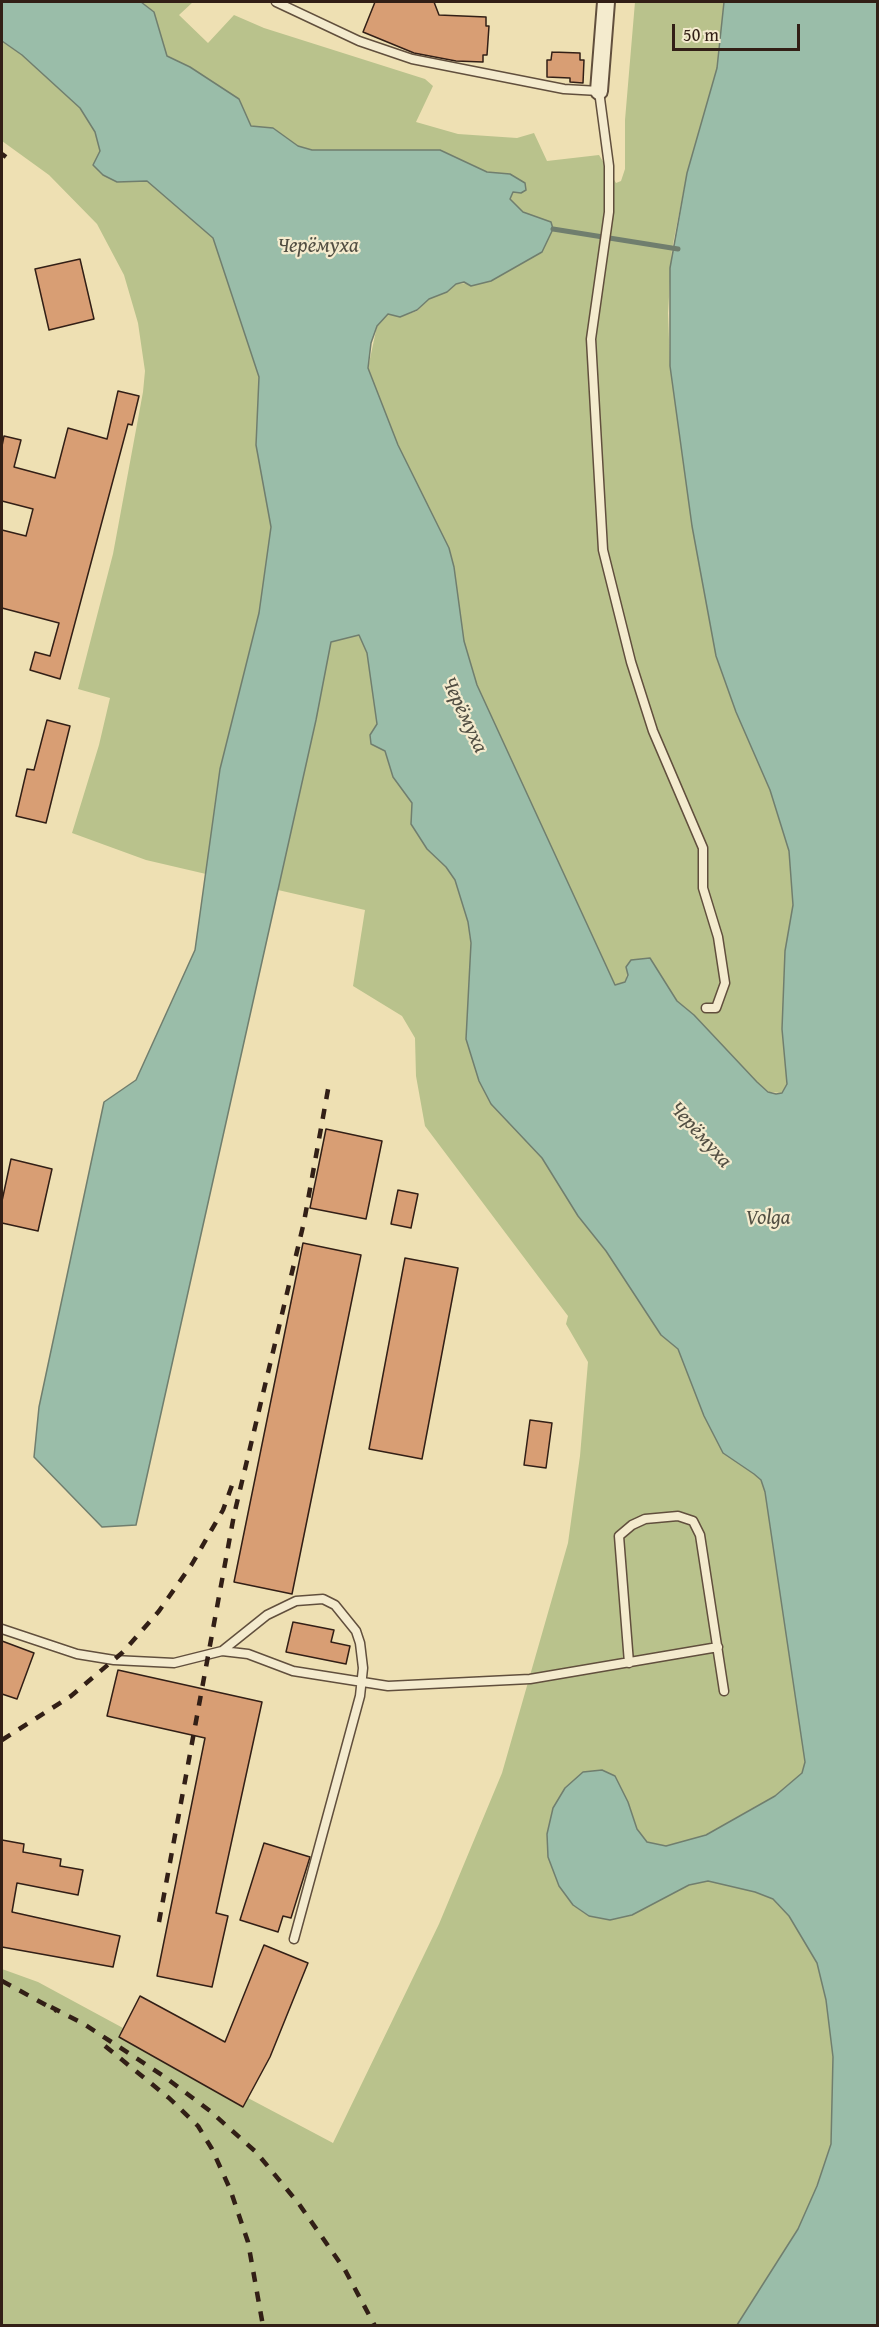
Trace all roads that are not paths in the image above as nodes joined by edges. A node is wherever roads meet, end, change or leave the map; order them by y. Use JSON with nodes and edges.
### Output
{"nodes":[{"id":1,"x":276,"y":2,"type":"edge"},
{"id":2,"x":606,"y":2,"type":"edge"},
{"id":3,"x":600,"y":91,"type":"junction"},
{"id":4,"x":706,"y":1008,"type":"dead end"},
{"id":5,"x":2,"y":1629,"type":"edge"},
{"id":6,"x":718,"y":1647,"type":"junction"},
{"id":7,"x":222,"y":1651,"type":"junction"},
{"id":8,"x":629,"y":1663,"type":"junction"},
{"id":9,"x":361,"y":1683,"type":"junction"},
{"id":10,"x":724,"y":1691,"type":"dead end"},
{"id":11,"x":294,"y":1939,"type":"dead end"}],
"edges":[{"from":1,"to":3,"type":"lane"},
{"from":2,"to":3,"type":"street"},
{"from":3,"to":4,"type":"lane"},
{"from":5,"to":7,"type":"lane"},
{"from":6,"to":8,"type":"lane"},
{"from":6,"to":8,"type":"lane"},
{"from":6,"to":10,"type":"lane"},
{"from":7,"to":9,"type":"lane"},
{"from":7,"to":9,"type":"lane"},
{"from":8,"to":9,"type":"lane"},
{"from":9,"to":11,"type":"lane"}]}
